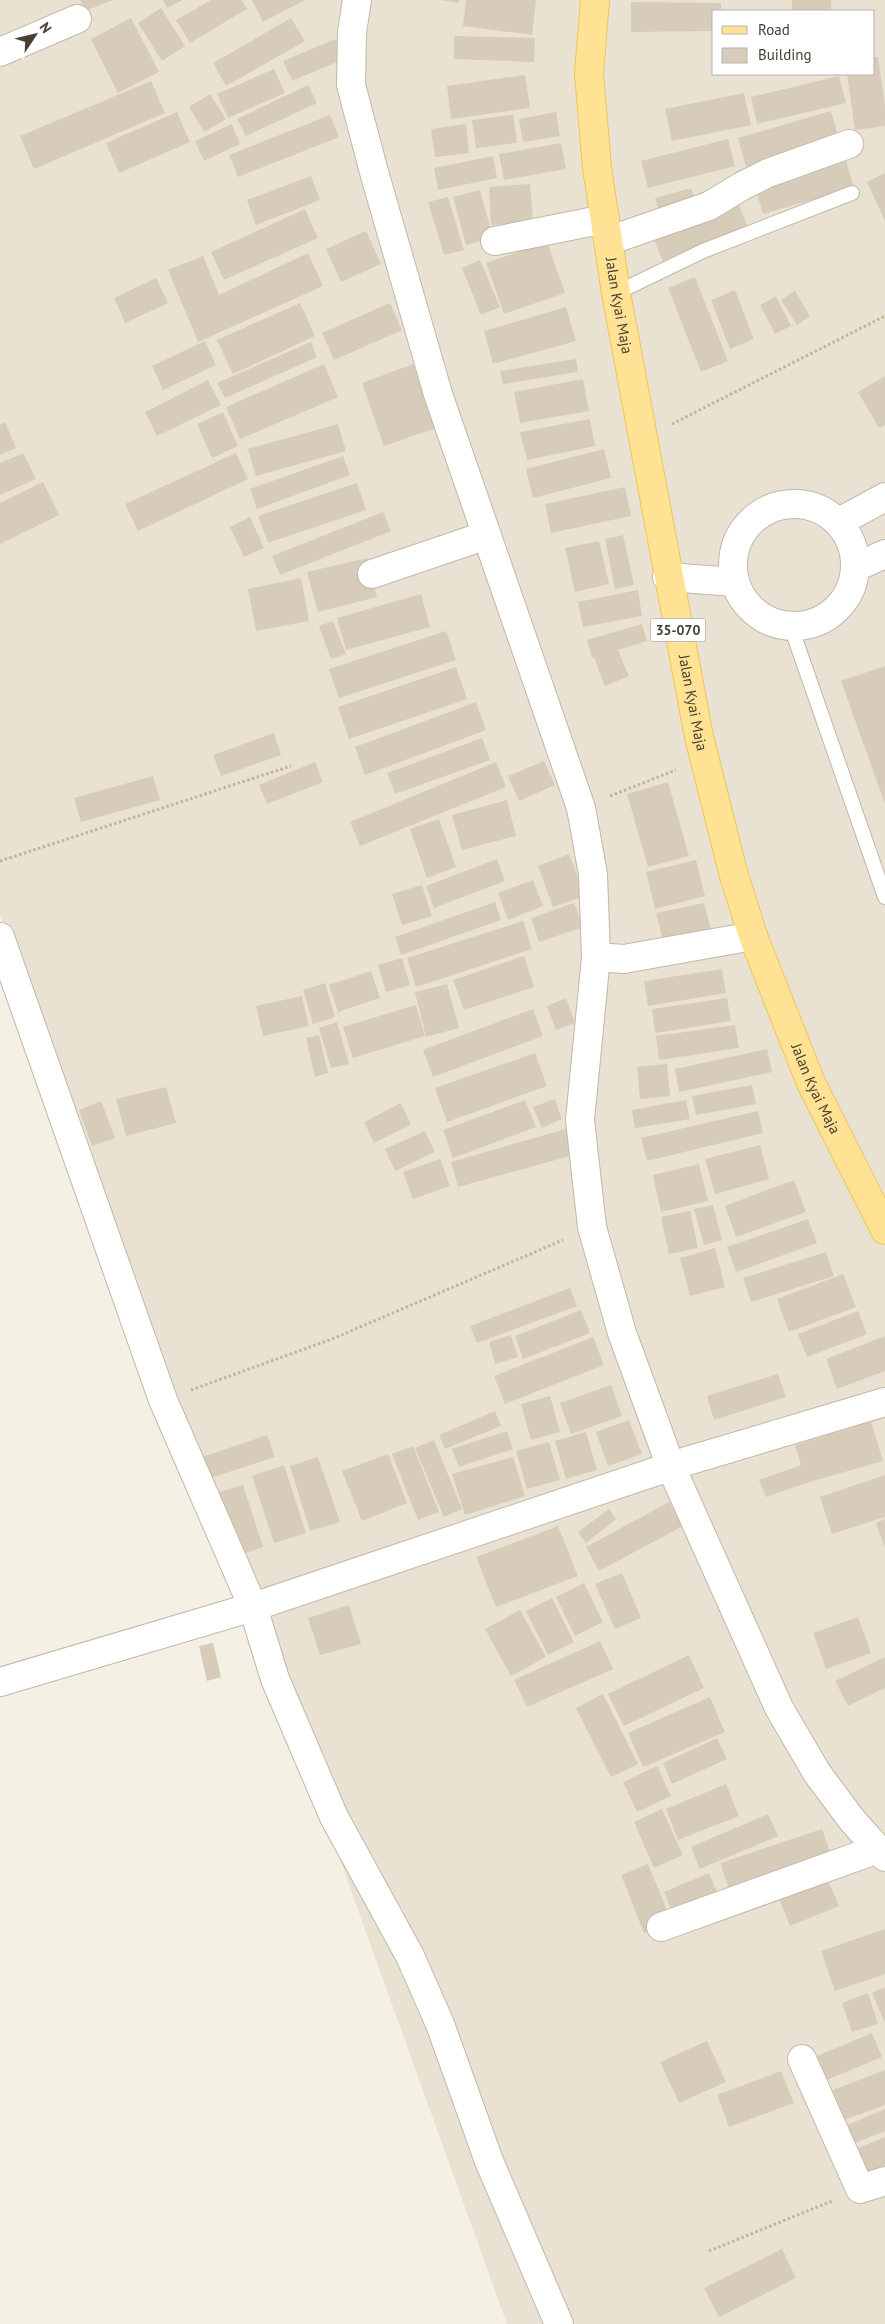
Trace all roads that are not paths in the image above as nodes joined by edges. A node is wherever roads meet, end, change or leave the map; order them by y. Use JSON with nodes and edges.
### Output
{"nodes":[{"id":1,"x":357,"y":0,"type":"edge"},
{"id":2,"x":595,"y":0,"type":"edge"},
{"id":3,"x":77,"y":19,"type":"dead end"},
{"id":4,"x":0,"y":52,"type":"edge"},
{"id":5,"x":849,"y":144,"type":"dead end"},
{"id":6,"x":852,"y":193,"type":"dead end"},
{"id":7,"x":607,"y":230,"type":"junction"},
{"id":8,"x":495,"y":240,"type":"dead end"},
{"id":9,"x":616,"y":293,"type":"junction"},
{"id":10,"x":885,"y":497,"type":"edge"},
{"id":11,"x":839,"y":522,"type":"junction"},
{"id":12,"x":487,"y":535,"type":"junction"},
{"id":13,"x":885,"y":554,"type":"edge"},
{"id":14,"x":856,"y":567,"type":"junction"},
{"id":15,"x":372,"y":574,"type":"dead end"},
{"id":16,"x":667,"y":577,"type":"junction"},
{"id":17,"x":735,"y":582,"type":"junction"},
{"id":18,"x":791,"y":627,"type":"junction"},
{"id":19,"x":885,"y":897,"type":"edge"},
{"id":20,"x":753,"y":936,"type":"junction"},
{"id":21,"x":0,"y":937,"type":"edge"},
{"id":22,"x":596,"y":957,"type":"junction"},
{"id":23,"x":885,"y":1230,"type":"edge"},
{"id":24,"x":885,"y":1402,"type":"edge"},
{"id":25,"x":679,"y":1464,"type":"junction"},
{"id":26,"x":253,"y":1607,"type":"junction"},
{"id":27,"x":0,"y":1682,"type":"edge"},
{"id":28,"x":882,"y":1853,"type":"edge"},
{"id":29,"x":661,"y":1927,"type":"dead end"},
{"id":30,"x":802,"y":2059,"type":"dead end"},
{"id":31,"x":872,"y":2185,"type":"edge"},
{"id":32,"x":559,"y":2324,"type":"edge"}],
"edges":[{"from":1,"to":12,"type":"street"},
{"from":2,"to":7,"type":"main road","name":"Jalan Kyai Maja","number":"35-070"},
{"from":3,"to":4,"type":"street"},
{"from":5,"to":7,"type":"street"},
{"from":6,"to":9,"type":"lane"},
{"from":7,"to":8,"type":"street"},
{"from":7,"to":9,"type":"main road","name":"Jalan Kyai Maja","number":"35-070"},
{"from":9,"to":16,"type":"main road","name":"Jalan Kyai Maja","number":"35-070"},
{"from":10,"to":11,"type":"street"},
{"from":11,"to":14,"type":"street"},
{"from":11,"to":17,"type":"street"},
{"from":12,"to":15,"type":"street"},
{"from":12,"to":22,"type":"street"},
{"from":13,"to":14,"type":"street"},
{"from":14,"to":18,"type":"street"},
{"from":16,"to":17,"type":"street"},
{"from":16,"to":20,"type":"main road","name":"Jalan Kyai Maja","number":"35-070"},
{"from":17,"to":18,"type":"street"},
{"from":18,"to":19,"type":"lane"},
{"from":20,"to":22,"type":"street"},
{"from":20,"to":23,"type":"main road","name":"Jalan Kyai Maja","number":"35-070"},
{"from":21,"to":26,"type":"street"},
{"from":22,"to":25,"type":"street"},
{"from":24,"to":25,"type":"street"},
{"from":25,"to":26,"type":"street"},
{"from":25,"to":28,"type":"street"},
{"from":26,"to":27,"type":"street"},
{"from":26,"to":32,"type":"street"},
{"from":28,"to":29,"type":"street"},
{"from":30,"to":31,"type":"street"}]}
